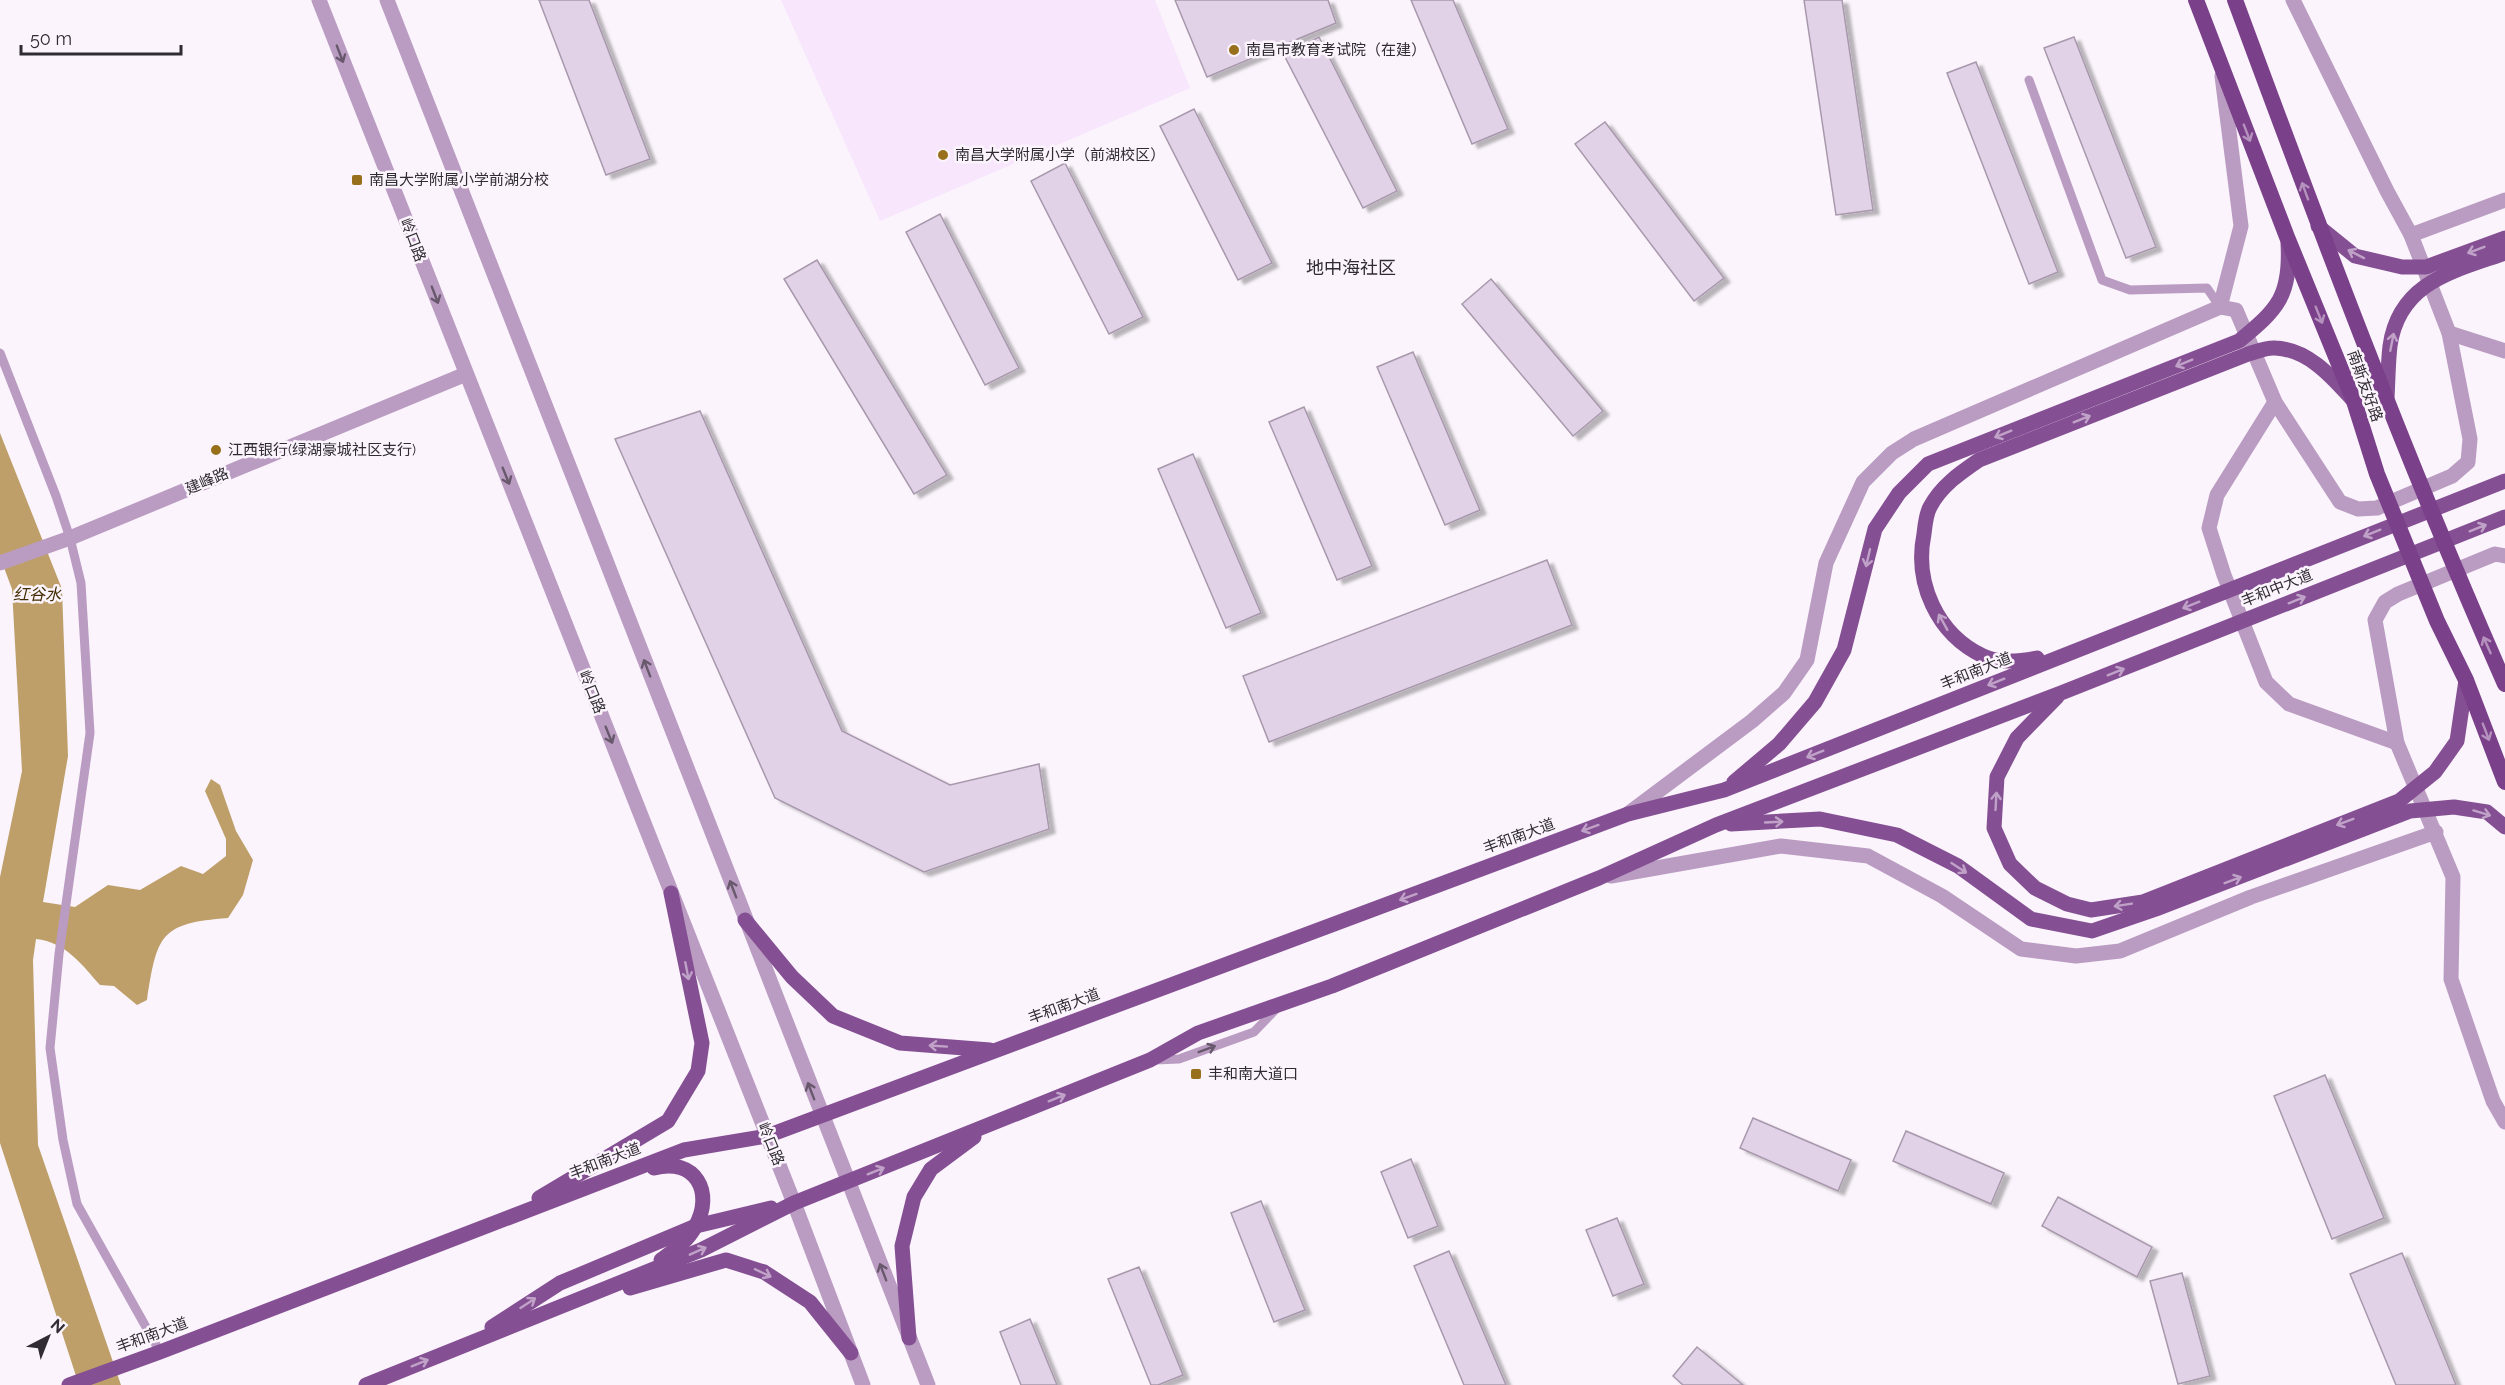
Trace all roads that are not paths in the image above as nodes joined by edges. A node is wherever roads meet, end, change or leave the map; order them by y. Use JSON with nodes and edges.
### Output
{"nodes":[{"id":1,"x":319,"y":0,"type":"edge"},
{"id":2,"x":387,"y":0,"type":"edge"},
{"id":3,"x":2196,"y":0,"type":"edge"},
{"id":4,"x":2235,"y":0,"type":"edge"},
{"id":5,"x":2293,"y":0,"type":"edge"},
{"id":6,"x":2220,"y":62,"type":"junction"},
{"id":7,"x":2029,"y":80,"type":"dead end"},
{"id":8,"x":2505,"y":200,"type":"edge"},
{"id":9,"x":2318,"y":226,"type":"junction"},
{"id":10,"x":2411,"y":235,"type":"junction"},
{"id":11,"x":2287,"y":237,"type":"junction"},
{"id":12,"x":2505,"y":238,"type":"edge"},
{"id":13,"x":2505,"y":253,"type":"edge"},
{"id":14,"x":2448,"y":267,"type":"junction"},
{"id":15,"x":2220,"y":307,"type":"junction"},
{"id":16,"x":2449,"y":333,"type":"junction"},
{"id":17,"x":2243,"y":348,"type":"junction"},
{"id":18,"x":2505,"y":351,"type":"edge"},
{"id":19,"x":0,"y":353,"type":"edge"},
{"id":20,"x":466,"y":374,"type":"junction"},
{"id":21,"x":2387,"y":398,"type":"junction"},
{"id":22,"x":2354,"y":401,"type":"junction"},
{"id":23,"x":2275,"y":402,"type":"junction"},
{"id":24,"x":2505,"y":481,"type":"edge"},
{"id":25,"x":2505,"y":517,"type":"edge"},
{"id":26,"x":70,"y":538,"type":"junction"},
{"id":27,"x":2505,"y":556,"type":"edge"},
{"id":28,"x":0,"y":563,"type":"edge"},
{"id":29,"x":2070,"y":652,"type":"junction"},
{"id":30,"x":2466,"y":680,"type":"junction"},
{"id":31,"x":2504,"y":681,"type":"edge"},
{"id":32,"x":2061,"y":693,"type":"junction"},
{"id":33,"x":2397,"y":743,"type":"junction"},
{"id":34,"x":2505,"y":782,"type":"edge"},
{"id":35,"x":1724,"y":790,"type":"junction"},
{"id":36,"x":2405,"y":806,"type":"junction"},
{"id":37,"x":1628,"y":814,"type":"junction"},
{"id":38,"x":1716,"y":825,"type":"junction"},
{"id":39,"x":2505,"y":827,"type":"edge"},
{"id":40,"x":2436,"y":832,"type":"junction"},
{"id":41,"x":1599,"y":878,"type":"junction"},
{"id":42,"x":671,"y":893,"type":"junction"},
{"id":43,"x":745,"y":920,"type":"junction"},
{"id":44,"x":996,"y":1050,"type":"junction"},
{"id":45,"x":821,"y":1116,"type":"junction"},
{"id":46,"x":2505,"y":1122,"type":"edge"},
{"id":47,"x":991,"y":1124,"type":"junction"},
{"id":48,"x":767,"y":1136,"type":"junction"},
{"id":49,"x":603,"y":1181,"type":"junction"},
{"id":50,"x":848,"y":1182,"type":"junction"},
{"id":51,"x":794,"y":1203,"type":"junction"},
{"id":52,"x":499,"y":1221,"type":"junction"},
{"id":53,"x":696,"y":1226,"type":"junction"},
{"id":54,"x":642,"y":1274,"type":"junction"},
{"id":55,"x":546,"y":1312,"type":"junction"},
{"id":56,"x":909,"y":1338,"type":"junction"},
{"id":57,"x":462,"y":1347,"type":"junction"},
{"id":58,"x":160,"y":1352,"type":"junction"},
{"id":59,"x":850,"y":1353,"type":"junction"},
{"id":60,"x":69,"y":1385,"type":"edge"},
{"id":61,"x":366,"y":1385,"type":"edge"},
{"id":62,"x":862,"y":1385,"type":"edge"},
{"id":63,"x":928,"y":1385,"type":"edge"}],
"edges":[{"from":1,"to":20,"type":"street","name":"岭口路","one_way":true},
{"from":43,"to":2,"type":"street","one_way":true},
{"from":3,"to":6,"type":"highway","name":"南斯友好路"},
{"from":9,"to":4,"type":"highway","name":"南斯友好路","one_way":true},
{"from":5,"to":10,"type":"street"},
{"from":6,"to":11,"type":"highway","name":"南斯友好路","one_way":true},
{"from":6,"to":15,"type":"street"},
{"from":7,"to":15,"type":"lane"},
{"from":8,"to":10,"type":"street"},
{"from":14,"to":9,"type":"main road","one_way":true},
{"from":9,"to":21,"type":"highway","name":"南斯友好路"},
{"from":10,"to":16,"type":"street"},
{"from":11,"to":17,"type":"main road"},
{"from":11,"to":22,"type":"highway","name":"南斯友好路","one_way":true},
{"from":12,"to":14,"type":"main road","one_way":true},
{"from":13,"to":14,"type":"main road"},
{"from":21,"to":14,"type":"main road","one_way":true},
{"from":15,"to":23,"type":"street"},
{"from":15,"to":37,"type":"street"},
{"from":16,"to":18,"type":"street"},
{"from":16,"to":23,"type":"street"},
{"from":17,"to":22,"type":"main road"},
{"from":29,"to":17,"type":"main road","one_way":true},
{"from":17,"to":35,"type":"main road","one_way":true},
{"from":19,"to":26,"type":"lane"},
{"from":20,"to":26,"type":"street","name":"建峰路"},
{"from":20,"to":42,"type":"street","name":"岭口路","one_way":true},
{"from":31,"to":21,"type":"highway","name":"南斯友好路","one_way":true},
{"from":22,"to":30,"type":"highway","name":"南斯友好路"},
{"from":23,"to":33,"type":"street"},
{"from":24,"to":29,"type":"main road","name":"丰和中大道","one_way":true},
{"from":32,"to":25,"type":"main road","name":"丰和中大道","one_way":true},
{"from":26,"to":28,"type":"street","name":"建峰路"},
{"from":26,"to":58,"type":"lane"},
{"from":27,"to":33,"type":"street"},
{"from":29,"to":35,"type":"main road","name":"丰和南大道","one_way":true},
{"from":30,"to":34,"type":"highway","name":"南斯友好路","one_way":true},
{"from":30,"to":36,"type":"main road"},
{"from":36,"to":32,"type":"main road","one_way":true},
{"from":32,"to":38,"type":"main road"},
{"from":33,"to":40,"type":"street"},
{"from":35,"to":37,"type":"main road","name":"丰和南大道"},
{"from":38,"to":36,"type":"main road","one_way":true},
{"from":36,"to":39,"type":"main road","one_way":true},
{"from":37,"to":44,"type":"main road","name":"丰和南大道","one_way":true},
{"from":38,"to":41,"type":"main road"},
{"from":40,"to":41,"type":"street"},
{"from":40,"to":46,"type":"street"},
{"from":47,"to":41,"type":"main road","one_way":true},
{"from":42,"to":48,"type":"street","name":"岭口路"},
{"from":42,"to":52,"type":"main road","one_way":true},
{"from":44,"to":43,"type":"main road","one_way":true},
{"from":45,"to":43,"type":"street","one_way":true},
{"from":44,"to":45,"type":"main road","name":"丰和南大道"},
{"from":45,"to":48,"type":"main road","name":"丰和南大道"},
{"from":45,"to":50,"type":"street"},
{"from":50,"to":47,"type":"main road","one_way":true},
{"from":47,"to":56,"type":"main road"},
{"from":48,"to":49,"type":"main road","name":"丰和南大道"},
{"from":48,"to":51,"type":"street","name":"岭口路"},
{"from":49,"to":52,"type":"main road","name":"丰和南大道"},
{"from":49,"to":53,"type":"main road"},
{"from":50,"to":51,"type":"main road"},
{"from":56,"to":50,"type":"street","one_way":true},
{"from":51,"to":53,"type":"main road"},
{"from":54,"to":51,"type":"main road","one_way":true},
{"from":51,"to":59,"type":"street","name":"岭口路"},
{"from":52,"to":58,"type":"main road","name":"丰和南大道"},
{"from":53,"to":54,"type":"main road"},
{"from":57,"to":53,"type":"main road","one_way":true},
{"from":54,"to":55,"type":"main road"},
{"from":55,"to":57,"type":"main road"},
{"from":55,"to":59,"type":"main road","one_way":true},
{"from":56,"to":63,"type":"street"},
{"from":61,"to":57,"type":"main road","one_way":true},
{"from":58,"to":60,"type":"main road","name":"丰和南大道"},
{"from":59,"to":62,"type":"street","name":"岭口路"}]}
